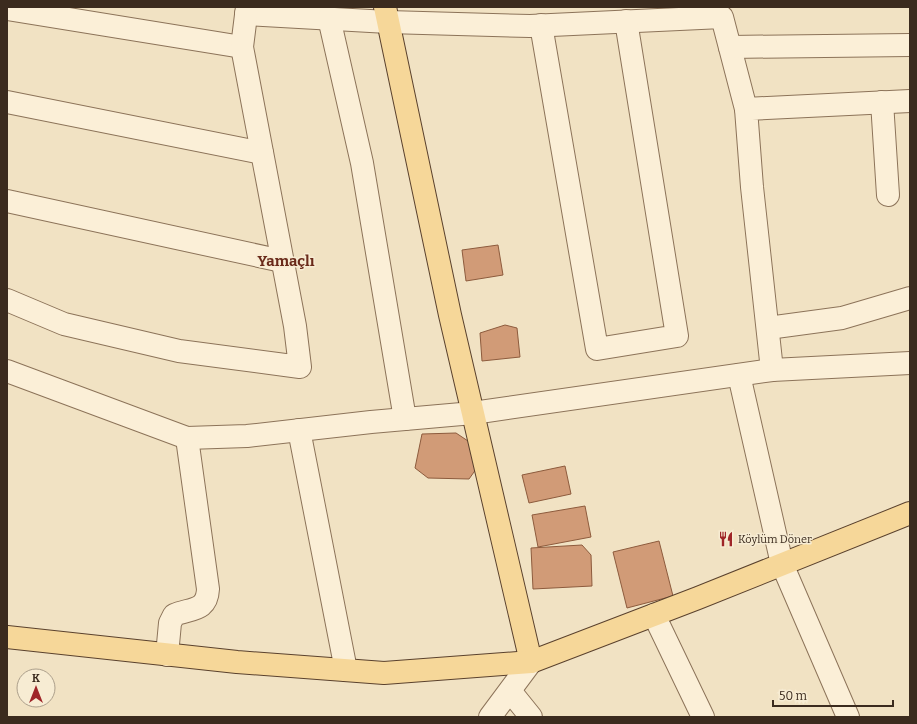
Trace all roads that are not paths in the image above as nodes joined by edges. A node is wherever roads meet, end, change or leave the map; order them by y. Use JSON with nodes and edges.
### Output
{"nodes":[{"id":1,"x":7,"y":9,"type":"edge"},
{"id":2,"x":246,"y":10,"type":"edge"},
{"id":3,"x":721,"y":12,"type":"edge"},
{"id":4,"x":387,"y":15,"type":"edge"},
{"id":5,"x":474,"y":16,"type":"edge"},
{"id":6,"x":330,"y":18,"type":"junction"},
{"id":7,"x":626,"y":21,"type":"junction"},
{"id":8,"x":541,"y":25,"type":"junction"},
{"id":9,"x":910,"y":45,"type":"edge"},
{"id":10,"x":242,"y":46,"type":"junction"},
{"id":11,"x":730,"y":47,"type":"junction"},
{"id":12,"x":910,"y":101,"type":"edge"},
{"id":13,"x":7,"y":102,"type":"edge"},
{"id":14,"x":882,"y":102,"type":"junction"},
{"id":15,"x":746,"y":109,"type":"junction"},
{"id":16,"x":262,"y":153,"type":"junction"},
{"id":17,"x":888,"y":195,"type":"dead end"},
{"id":18,"x":7,"y":201,"type":"edge"},
{"id":19,"x":282,"y":261,"type":"junction"},
{"id":20,"x":910,"y":298,"type":"edge"},
{"id":21,"x":7,"y":300,"type":"edge"},
{"id":22,"x":768,"y":328,"type":"junction"},
{"id":23,"x":910,"y":363,"type":"edge"},
{"id":24,"x":772,"y":370,"type":"junction"},
{"id":25,"x":7,"y":371,"type":"edge"},
{"id":26,"x":739,"y":375,"type":"junction"},
{"id":27,"x":473,"y":413,"type":"junction"},
{"id":28,"x":405,"y":419,"type":"junction"},
{"id":29,"x":299,"y":430,"type":"junction"},
{"id":30,"x":187,"y":438,"type":"junction"},
{"id":31,"x":910,"y":513,"type":"edge"},
{"id":32,"x":782,"y":564,"type":"junction"},
{"id":33,"x":654,"y":615,"type":"junction"},
{"id":34,"x":7,"y":637,"type":"edge"},
{"id":35,"x":167,"y":655,"type":"junction"},
{"id":36,"x":531,"y":662,"type":"junction"},
{"id":37,"x":346,"y":670,"type":"junction"},
{"id":38,"x":510,"y":691,"type":"junction"},
{"id":39,"x":490,"y":717,"type":"edge"},
{"id":40,"x":531,"y":717,"type":"edge"},
{"id":41,"x":703,"y":717,"type":"edge"},
{"id":42,"x":848,"y":717,"type":"edge"}],
"edges":[{"from":1,"to":10,"type":"street"},
{"from":2,"to":6,"type":"street"},
{"from":2,"to":10,"type":"street"},
{"from":3,"to":7,"type":"street"},
{"from":3,"to":11,"type":"street"},
{"from":4,"to":5,"type":"street"},
{"from":4,"to":6,"type":"street"},
{"from":4,"to":27,"type":"main road"},
{"from":5,"to":8,"type":"street"},
{"from":6,"to":28,"type":"street"},
{"from":7,"to":8,"type":"street"},
{"from":7,"to":8,"type":"street"},
{"from":9,"to":11,"type":"street"},
{"from":10,"to":16,"type":"street"},
{"from":11,"to":15,"type":"street"},
{"from":12,"to":14,"type":"street"},
{"from":13,"to":16,"type":"street"},
{"from":14,"to":15,"type":"street"},
{"from":14,"to":17,"type":"street"},
{"from":15,"to":22,"type":"street"},
{"from":16,"to":19,"type":"street"},
{"from":18,"to":19,"type":"street"},
{"from":19,"to":21,"type":"street"},
{"from":20,"to":22,"type":"street"},
{"from":22,"to":24,"type":"street"},
{"from":23,"to":24,"type":"street"},
{"from":24,"to":26,"type":"street"},
{"from":25,"to":30,"type":"street"},
{"from":26,"to":27,"type":"street"},
{"from":26,"to":32,"type":"street"},
{"from":27,"to":28,"type":"street"},
{"from":27,"to":36,"type":"main road"},
{"from":28,"to":29,"type":"street"},
{"from":29,"to":30,"type":"street"},
{"from":29,"to":37,"type":"street"},
{"from":30,"to":35,"type":"street"},
{"from":31,"to":32,"type":"main road"},
{"from":32,"to":33,"type":"main road"},
{"from":32,"to":42,"type":"street"},
{"from":33,"to":36,"type":"main road"},
{"from":33,"to":41,"type":"street"},
{"from":34,"to":35,"type":"main road"},
{"from":35,"to":37,"type":"main road"},
{"from":36,"to":37,"type":"main road"},
{"from":36,"to":38,"type":"street"},
{"from":38,"to":39,"type":"street"},
{"from":38,"to":40,"type":"street"}]}
